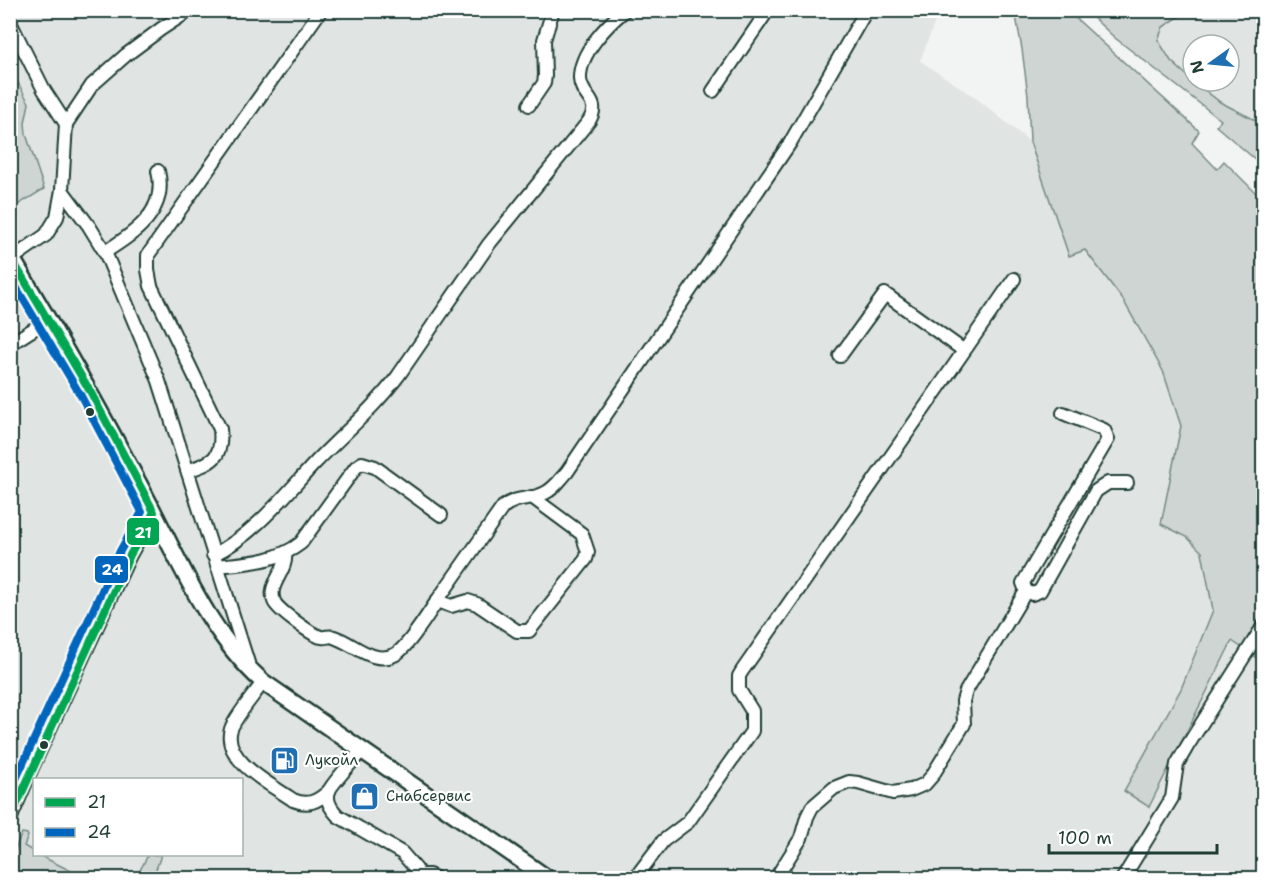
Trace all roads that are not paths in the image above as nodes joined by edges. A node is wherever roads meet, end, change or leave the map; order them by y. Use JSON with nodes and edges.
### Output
{"nodes":[{"id":1,"x":190,"y":10,"type":"edge"},
{"id":2,"x":321,"y":10,"type":"edge"},
{"id":3,"x":553,"y":10,"type":"edge"},
{"id":4,"x":625,"y":10,"type":"edge"},
{"id":5,"x":768,"y":10,"type":"edge"},
{"id":6,"x":864,"y":10,"type":"edge"},
{"id":7,"x":10,"y":22,"type":"edge"},
{"id":8,"x":713,"y":91,"type":"dead end"},
{"id":9,"x":529,"y":105,"type":"dead end"},
{"id":10,"x":66,"y":124,"type":"junction"},
{"id":11,"x":158,"y":171,"type":"dead end"},
{"id":12,"x":62,"y":190,"type":"junction"},
{"id":13,"x":105,"y":252,"type":"junction"},
{"id":14,"x":12,"y":256,"type":"edge"},
{"id":15,"x":1014,"y":279,"type":"dead end"},
{"id":16,"x":48,"y":320,"type":"junction"},
{"id":17,"x":10,"y":344,"type":"edge"},
{"id":18,"x":963,"y":350,"type":"junction"},
{"id":19,"x":840,"y":356,"type":"dead end"},
{"id":20,"x":1063,"y":413,"type":"dead end"},
{"id":21,"x":187,"y":471,"type":"junction"},
{"id":22,"x":1127,"y":483,"type":"dead end"},
{"id":23,"x":532,"y":497,"type":"junction"},
{"id":24,"x":154,"y":512,"type":"junction"},
{"id":25,"x":441,"y":515,"type":"dead end"},
{"id":26,"x":285,"y":553,"type":"junction"},
{"id":27,"x":215,"y":560,"type":"junction"},
{"id":28,"x":1026,"y":591,"type":"junction"},
{"id":29,"x":437,"y":601,"type":"junction"},
{"id":30,"x":1263,"y":625,"type":"edge"},
{"id":31,"x":251,"y":671,"type":"junction"},
{"id":32,"x":263,"y":682,"type":"junction"},
{"id":33,"x":362,"y":750,"type":"junction"},
{"id":34,"x":328,"y":791,"type":"junction"},
{"id":35,"x":10,"y":820,"type":"edge"},
{"id":36,"x":417,"y":877,"type":"edge"},
{"id":37,"x":435,"y":879,"type":"edge"},
{"id":38,"x":547,"y":879,"type":"edge"},
{"id":39,"x":635,"y":879,"type":"edge"},
{"id":40,"x":776,"y":879,"type":"edge"},
{"id":41,"x":1123,"y":879,"type":"edge"}],
"edges":[{"from":1,"to":10,"type":"street"},
{"from":2,"to":21,"type":"street"},
{"from":3,"to":9,"type":"street"},
{"from":4,"to":27,"type":"street"},
{"from":5,"to":8,"type":"street"},
{"from":6,"to":23,"type":"street"},
{"from":7,"to":10,"type":"street"},
{"from":10,"to":12,"type":"street"},
{"from":11,"to":13,"type":"street"},
{"from":12,"to":13,"type":"street"},
{"from":12,"to":14,"type":"street"},
{"from":13,"to":21,"type":"street"},
{"from":14,"to":16,"type":"main road"},
{"from":15,"to":18,"type":"street"},
{"from":16,"to":17,"type":"street"},
{"from":16,"to":24,"type":"main road"},
{"from":18,"to":19,"type":"street"},
{"from":18,"to":39,"type":"street"},
{"from":20,"to":28,"type":"street"},
{"from":21,"to":27,"type":"street"},
{"from":22,"to":28,"type":"street"},
{"from":23,"to":29,"type":"street"},
{"from":23,"to":29,"type":"street"},
{"from":24,"to":31,"type":"main road"},
{"from":24,"to":35,"type":"street"},
{"from":25,"to":26,"type":"street"},
{"from":26,"to":27,"type":"street"},
{"from":26,"to":29,"type":"street"},
{"from":27,"to":31,"type":"street"},
{"from":28,"to":40,"type":"street"},
{"from":30,"to":41,"type":"street"},
{"from":31,"to":32,"type":"main road"},
{"from":32,"to":33,"type":"main road"},
{"from":32,"to":34,"type":"street"},
{"from":33,"to":34,"type":"street"},
{"from":33,"to":38,"type":"main road"},
{"from":34,"to":36,"type":"street"},
{"from":36,"to":37,"type":"street"}]}
